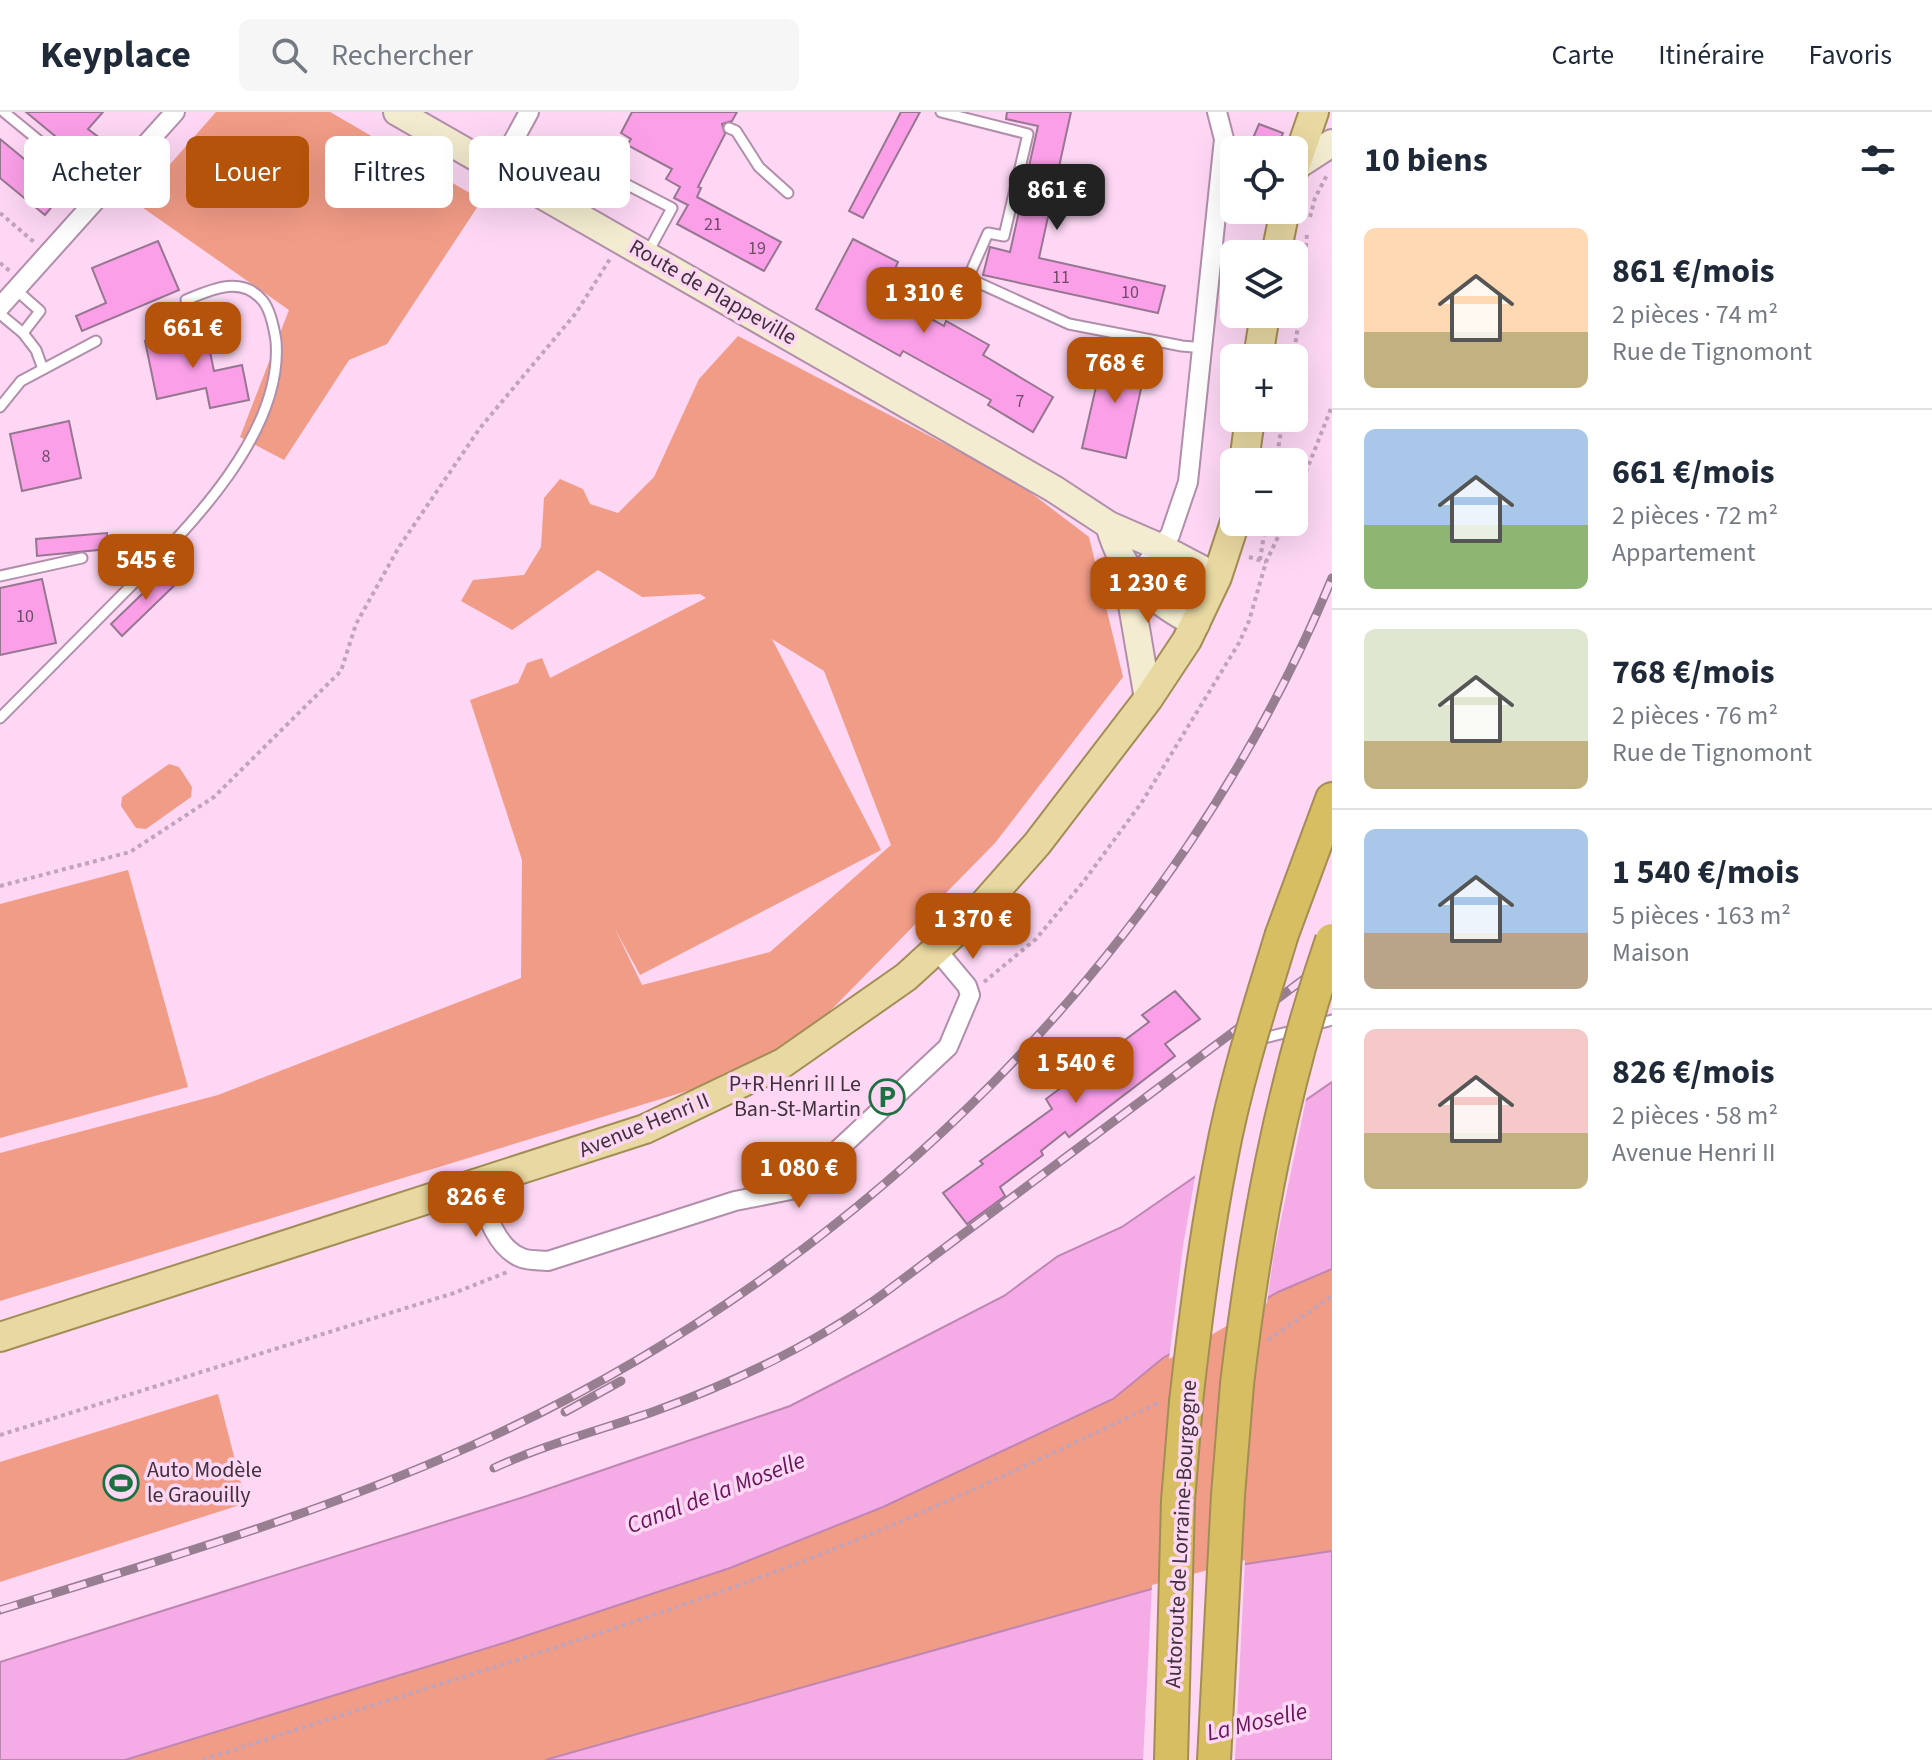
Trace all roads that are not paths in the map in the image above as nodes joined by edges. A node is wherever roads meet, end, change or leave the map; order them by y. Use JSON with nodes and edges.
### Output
{"nodes":[{"id":1,"x":4,"y":112,"type":"edge"},
{"id":2,"x":175,"y":112,"type":"edge"},
{"id":3,"x":397,"y":112,"type":"edge"},
{"id":4,"x":529,"y":112,"type":"edge"},
{"id":5,"x":941,"y":112,"type":"edge"},
{"id":6,"x":1217,"y":112,"type":"edge"},
{"id":7,"x":1314,"y":112,"type":"edge"},
{"id":8,"x":729,"y":128,"type":"dead end"},
{"id":9,"x":33,"y":136,"type":"edge"},
{"id":10,"x":154,"y":136,"type":"edge"},
{"id":11,"x":516,"y":136,"type":"edge"},
{"id":12,"x":1306,"y":136,"type":"edge"},
{"id":13,"x":1332,"y":143,"type":"edge"},
{"id":14,"x":469,"y":153,"type":"edge"},
{"id":15,"x":1308,"y":159,"type":"edge"},
{"id":16,"x":788,"y":193,"type":"dead end"},
{"id":17,"x":91,"y":208,"type":"edge"},
{"id":18,"x":565,"y":208,"type":"edge"},
{"id":19,"x":577,"y":215,"type":"junction"},
{"id":20,"x":647,"y":254,"type":"junction"},
{"id":21,"x":15,"y":289,"type":"junction"},
{"id":22,"x":186,"y":300,"type":"dead end"},
{"id":23,"x":0,"y":307,"type":"edge"},
{"id":24,"x":0,"y":314,"type":"edge"},
{"id":25,"x":23,"y":333,"type":"junction"},
{"id":26,"x":96,"y":341,"type":"dead end"},
{"id":27,"x":1204,"y":348,"type":"junction"},
{"id":28,"x":43,"y":369,"type":"junction"},
{"id":29,"x":0,"y":407,"type":"edge"},
{"id":30,"x":1109,"y":525,"type":"junction"},
{"id":31,"x":1230,"y":536,"type":"edge"},
{"id":32,"x":1162,"y":548,"type":"junction"},
{"id":33,"x":82,"y":558,"type":"dead end"},
{"id":34,"x":0,"y":576,"type":"edge"},
{"id":35,"x":1217,"y":577,"type":"junction"},
{"id":36,"x":1133,"y":579,"type":"junction"},
{"id":37,"x":1196,"y":624,"type":"junction"},
{"id":38,"x":1148,"y":699,"type":"junction"},
{"id":39,"x":0,"y":718,"type":"edge"},
{"id":40,"x":1332,"y":799,"type":"edge"},
{"id":41,"x":1332,"y":940,"type":"edge"},
{"id":42,"x":936,"y":949,"type":"junction"},
{"id":43,"x":1332,"y":1020,"type":"edge"},
{"id":44,"x":1234,"y":1046,"type":"dead end"},
{"id":45,"x":477,"y":1184,"type":"junction"},
{"id":46,"x":0,"y":1337,"type":"edge"},
{"id":47,"x":1171,"y":1760,"type":"edge"},
{"id":48,"x":1214,"y":1760,"type":"edge"}],
"edges":[{"from":1,"to":9,"type":"lane"},
{"from":2,"to":10,"type":"street"},
{"from":3,"to":14,"type":"street","name":"Route de Plappeville"},
{"from":4,"to":11,"type":"street"},
{"from":5,"to":27,"type":"lane"},
{"from":6,"to":27,"type":"street"},
{"from":7,"to":12,"type":"main road"},
{"from":8,"to":16,"type":"lane"},
{"from":13,"to":15,"type":"street"},
{"from":17,"to":21,"type":"street"},
{"from":18,"to":19,"type":"street","name":"Route de Plappeville"},
{"from":19,"to":20,"type":"street","name":"Route de Plappeville"},
{"from":19,"to":20,"type":"lane"},
{"from":20,"to":30,"type":"street","name":"Route de Plappeville"},
{"from":21,"to":23,"type":"street"},
{"from":21,"to":25,"type":"lane"},
{"from":22,"to":39,"type":"lane"},
{"from":24,"to":25,"type":"lane"},
{"from":25,"to":28,"type":"lane"},
{"from":26,"to":28,"type":"lane"},
{"from":27,"to":32,"type":"street"},
{"from":28,"to":29,"type":"lane"},
{"from":30,"to":32,"type":"street","name":"Route de Plappeville"},
{"from":30,"to":36,"type":"street"},
{"from":31,"to":35,"type":"main road","name":"Avenue Henri II"},
{"from":32,"to":35,"type":"street","name":"Route de Plappeville"},
{"from":32,"to":36,"type":"street"},
{"from":33,"to":34,"type":"lane"},
{"from":35,"to":37,"type":"main road","name":"Avenue Henri II"},
{"from":36,"to":37,"type":"street"},
{"from":36,"to":38,"type":"street"},
{"from":37,"to":38,"type":"main road","name":"Avenue Henri II"},
{"from":38,"to":42,"type":"main road","name":"Avenue Henri II"},
{"from":40,"to":47,"type":"highway","name":"Autoroute de Lorraine-Bourgogne","bridge":true},
{"from":41,"to":48,"type":"highway","name":"Autoroute de Lorraine-Bourgogne","bridge":true},
{"from":42,"to":45,"type":"main road","name":"Avenue Henri II"},
{"from":42,"to":45,"type":"street"},
{"from":43,"to":44,"type":"lane"},
{"from":45,"to":46,"type":"main road","name":"Avenue Henri II"}]}
